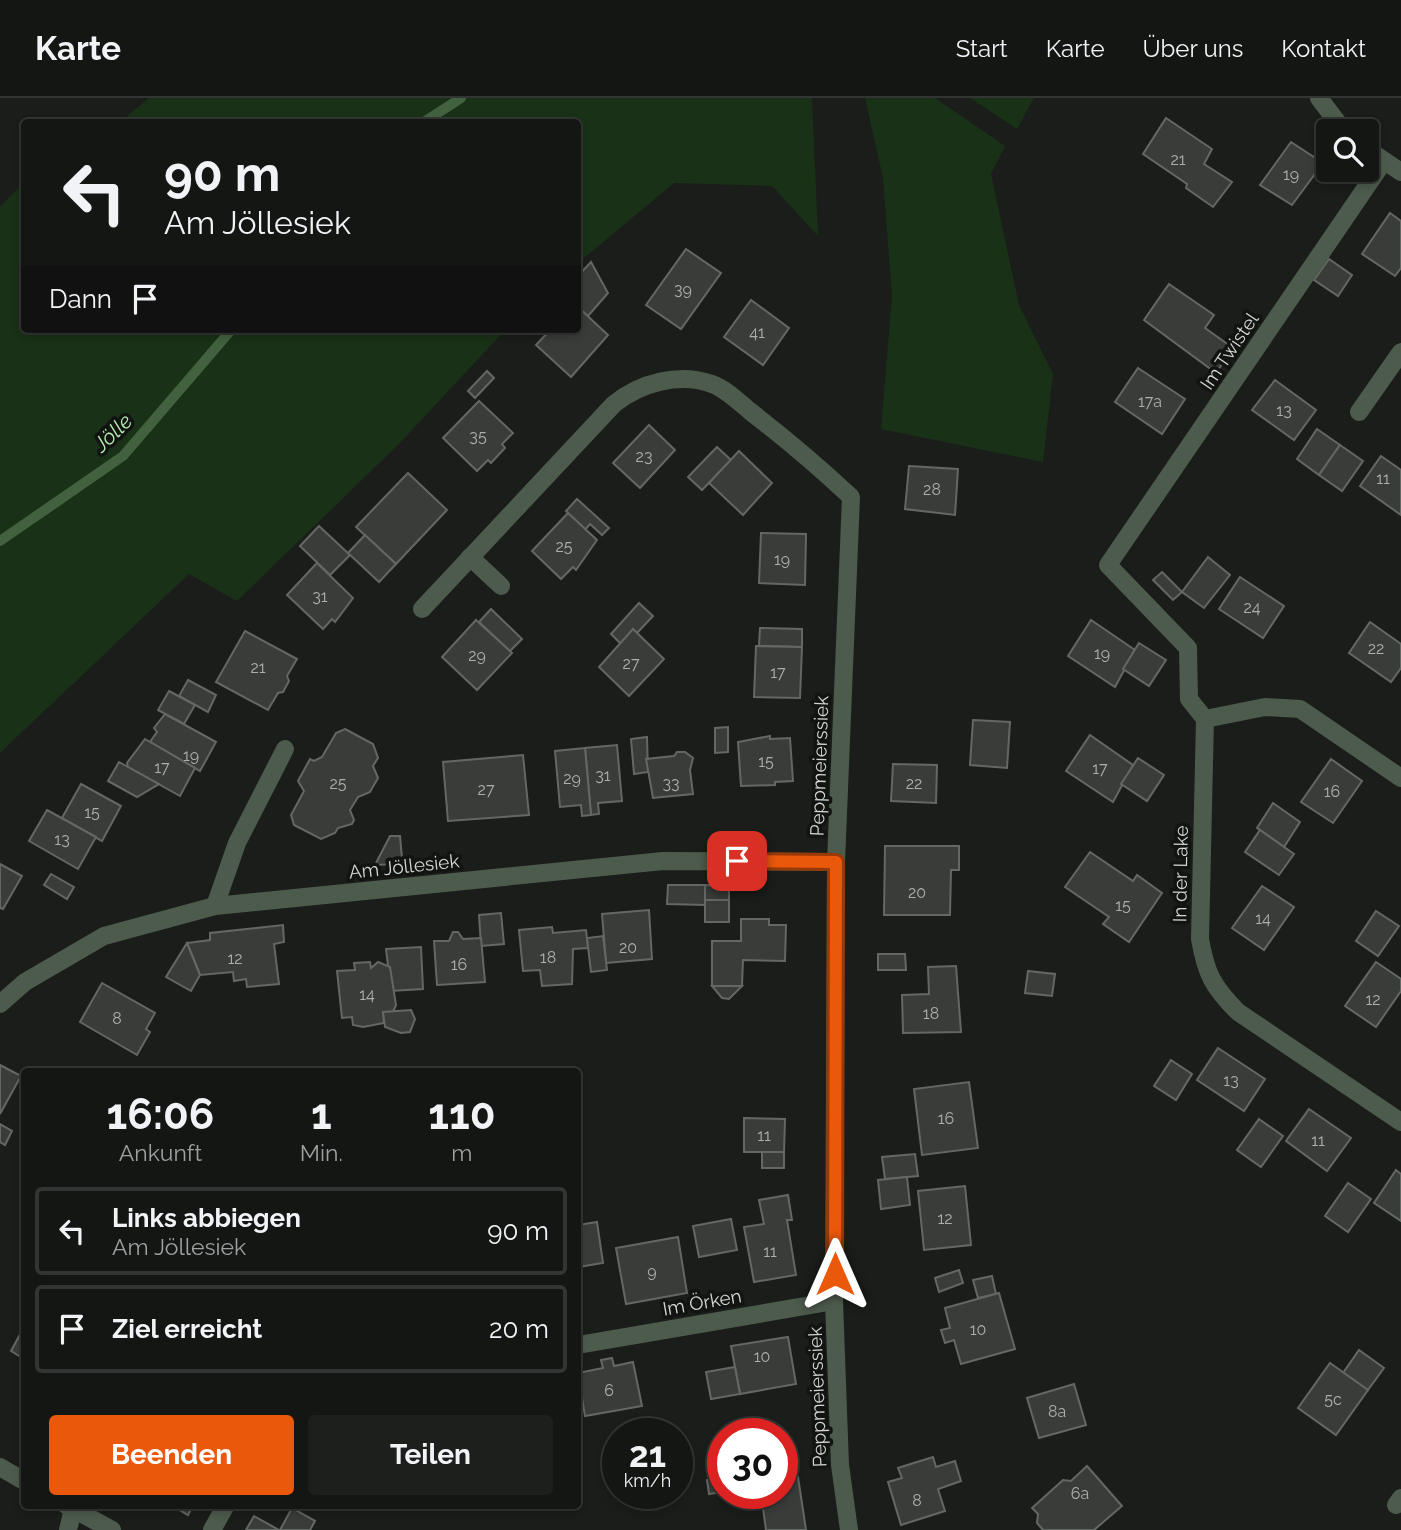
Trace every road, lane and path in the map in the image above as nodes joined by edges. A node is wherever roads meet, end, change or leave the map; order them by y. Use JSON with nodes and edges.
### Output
{"nodes":[{"id":1,"x":1319,"y":98,"type":"edge"},
{"id":2,"x":1335,"y":119,"type":"edge"},
{"id":3,"x":1379,"y":157,"type":"edge"},
{"id":4,"x":1384,"y":161,"type":"junction"},
{"id":5,"x":1401,"y":172,"type":"edge"},
{"id":6,"x":1401,"y":352,"type":"edge"},
{"id":7,"x":1359,"y":412,"type":"dead end"},
{"id":8,"x":470,"y":557,"type":"junction"},
{"id":9,"x":501,"y":586,"type":"dead end"},
{"id":10,"x":422,"y":609,"type":"dead end"},
{"id":11,"x":1205,"y":719,"type":"junction"},
{"id":12,"x":285,"y":749,"type":"dead end"},
{"id":13,"x":1401,"y":778,"type":"edge"},
{"id":14,"x":836,"y":862,"type":"junction"},
{"id":15,"x":215,"y":906,"type":"junction"},
{"id":16,"x":0,"y":1004,"type":"edge"},
{"id":17,"x":1401,"y":1122,"type":"edge"},
{"id":18,"x":834,"y":1301,"type":"junction"},
{"id":19,"x":581,"y":1344,"type":"edge"},
{"id":20,"x":0,"y":1467,"type":"edge"},
{"id":21,"x":21,"y":1479,"type":"edge"},
{"id":22,"x":70,"y":1509,"type":"edge"},
{"id":23,"x":74,"y":1509,"type":"edge"},
{"id":24,"x":224,"y":1509,"type":"edge"},
{"id":25,"x":68,"y":1530,"type":"edge"},
{"id":26,"x":112,"y":1530,"type":"edge"},
{"id":27,"x":212,"y":1530,"type":"edge"},
{"id":28,"x":849,"y":1530,"type":"edge"}],
"edges":[{"from":1,"to":2,"type":"street"},
{"from":3,"to":4,"type":"street"},
{"from":4,"to":5,"type":"street"},
{"from":4,"to":11,"type":"street","name":"Im Twistel"},
{"from":6,"to":7,"type":"street"},
{"from":8,"to":9,"type":"street"},
{"from":8,"to":10,"type":"street","name":"Peppmeierssiek"},
{"from":8,"to":14,"type":"street","name":"Peppmeierssiek"},
{"from":11,"to":13,"type":"street"},
{"from":11,"to":17,"type":"street","name":"In der Lake"},
{"from":12,"to":15,"type":"street"},
{"from":14,"to":15,"type":"street","name":"Am Jöllesiek"},
{"from":14,"to":18,"type":"street","name":"Peppmeierssiek"},
{"from":15,"to":16,"type":"street","name":"Am Jöllesiek"},
{"from":18,"to":19,"type":"street","name":"Im Örken"},
{"from":18,"to":28,"type":"street","name":"Peppmeierssiek"},
{"from":20,"to":21,"type":"street"},
{"from":22,"to":25,"type":"street"},
{"from":23,"to":26,"type":"street"},
{"from":24,"to":27,"type":"street"}]}
